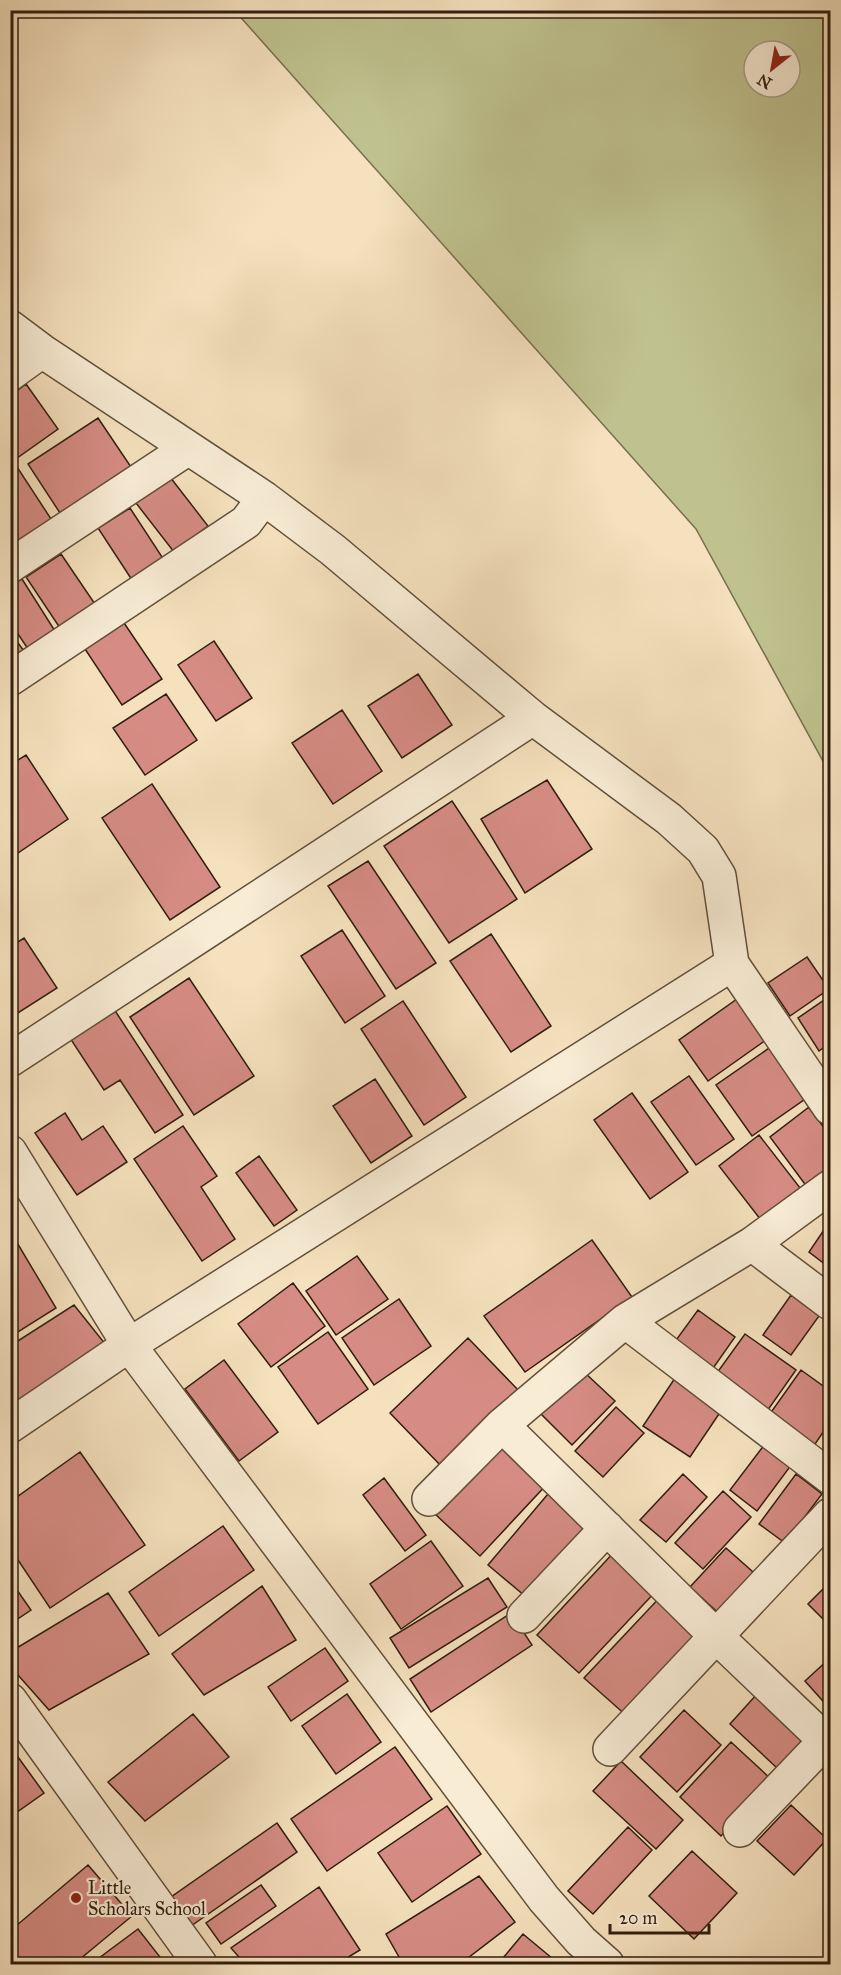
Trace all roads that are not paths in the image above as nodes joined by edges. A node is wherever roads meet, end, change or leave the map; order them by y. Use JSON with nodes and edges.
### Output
{"nodes":[{"id":1,"x":10,"y":327,"type":"edge"},
{"id":2,"x":42,"y":351,"type":"junction"},
{"id":3,"x":10,"y":374,"type":"edge"},
{"id":4,"x":187,"y":449,"type":"junction"},
{"id":5,"x":264,"y":498,"type":"junction"},
{"id":6,"x":10,"y":566,"type":"edge"},
{"id":7,"x":10,"y":679,"type":"edge"},
{"id":8,"x":533,"y":718,"type":"junction"},
{"id":9,"x":732,"y":964,"type":"junction"},
{"id":10,"x":10,"y":1060,"type":"edge"},
{"id":11,"x":831,"y":1108,"type":"edge"},
{"id":12,"x":10,"y":1152,"type":"edge"},
{"id":13,"x":831,"y":1187,"type":"edge"},
{"id":14,"x":752,"y":1244,"type":"junction"},
{"id":15,"x":831,"y":1303,"type":"edge"},
{"id":16,"x":625,"y":1321,"type":"junction"},
{"id":17,"x":129,"y":1345,"type":"junction"},
{"id":18,"x":502,"y":1425,"type":"junction"},
{"id":19,"x":10,"y":1426,"type":"edge"},
{"id":20,"x":831,"y":1477,"type":"edge"},
{"id":21,"x":429,"y":1499,"type":"dead end"},
{"id":22,"x":831,"y":1515,"type":"edge"},
{"id":23,"x":607,"y":1528,"type":"junction"},
{"id":24,"x":524,"y":1616,"type":"dead end"},
{"id":25,"x":717,"y":1637,"type":"junction"},
{"id":26,"x":10,"y":1700,"type":"edge"},
{"id":27,"x":829,"y":1741,"type":"edge"},
{"id":28,"x":610,"y":1749,"type":"dead end"},
{"id":29,"x":740,"y":1830,"type":"dead end"},
{"id":30,"x":197,"y":1964,"type":"edge"},
{"id":31,"x":607,"y":1965,"type":"edge"}],
"edges":[{"from":1,"to":2,"type":"street"},
{"from":2,"to":3,"type":"street"},
{"from":2,"to":4,"type":"street"},
{"from":4,"to":5,"type":"street"},
{"from":4,"to":6,"type":"street"},
{"from":5,"to":7,"type":"street"},
{"from":5,"to":8,"type":"street"},
{"from":8,"to":9,"type":"street"},
{"from":8,"to":10,"type":"street"},
{"from":9,"to":11,"type":"street"},
{"from":9,"to":17,"type":"street"},
{"from":12,"to":17,"type":"street"},
{"from":13,"to":14,"type":"street"},
{"from":14,"to":15,"type":"street"},
{"from":14,"to":16,"type":"street"},
{"from":16,"to":18,"type":"street"},
{"from":16,"to":20,"type":"street"},
{"from":17,"to":19,"type":"street"},
{"from":17,"to":31,"type":"street"},
{"from":18,"to":21,"type":"street"},
{"from":18,"to":23,"type":"street"},
{"from":22,"to":25,"type":"street"},
{"from":23,"to":24,"type":"street"},
{"from":23,"to":25,"type":"street"},
{"from":25,"to":27,"type":"street"},
{"from":25,"to":28,"type":"street"},
{"from":26,"to":30,"type":"street"},
{"from":27,"to":29,"type":"street"}]}
